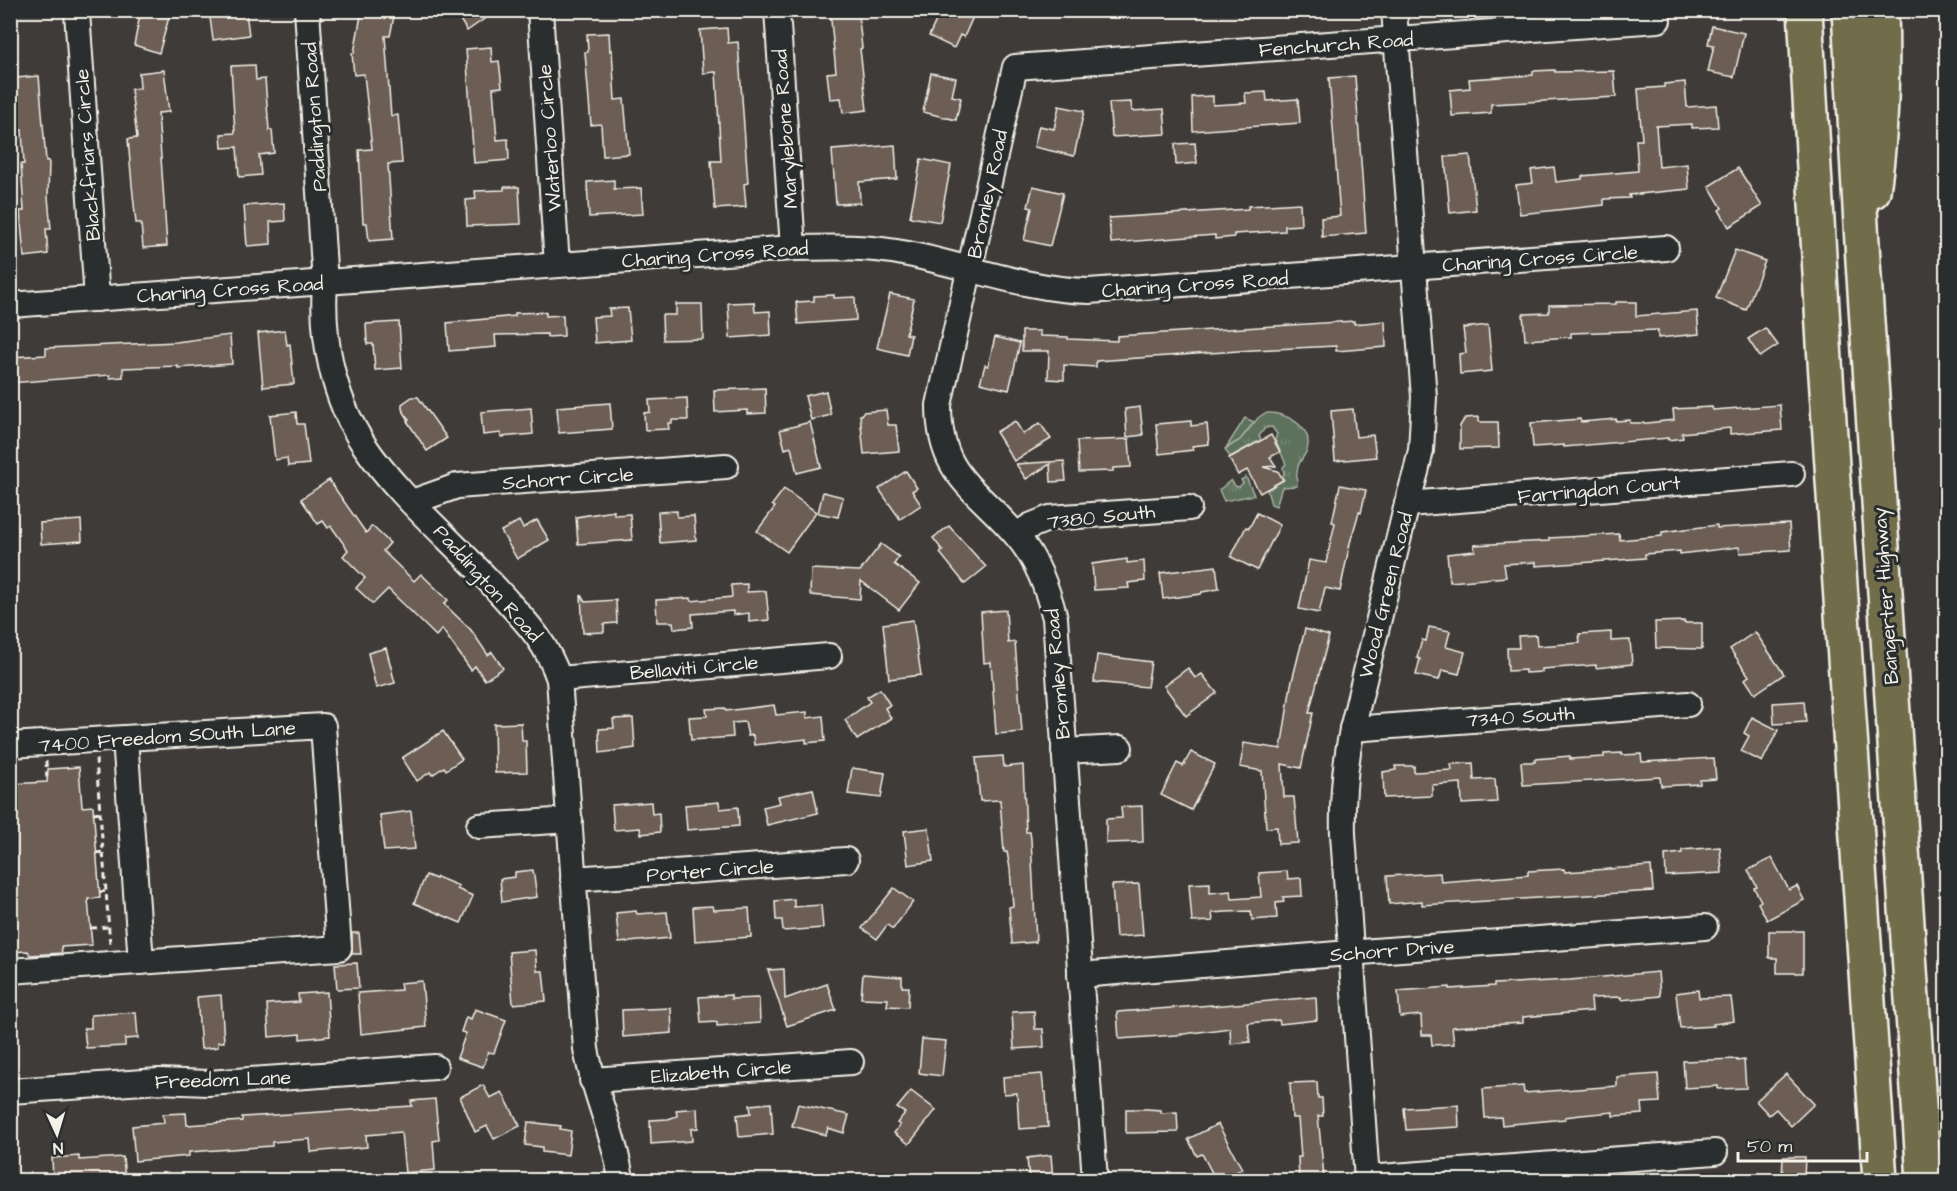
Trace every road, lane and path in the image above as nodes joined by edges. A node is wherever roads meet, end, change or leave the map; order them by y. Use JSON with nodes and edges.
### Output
{"nodes":[{"id":1,"x":307,"y":10,"type":"edge"},
{"id":2,"x":540,"y":10,"type":"edge"},
{"id":3,"x":777,"y":10,"type":"edge"},
{"id":4,"x":1394,"y":10,"type":"edge"},
{"id":5,"x":1805,"y":10,"type":"edge"},
{"id":6,"x":1849,"y":10,"type":"edge"},
{"id":7,"x":1881,"y":10,"type":"edge"},
{"id":8,"x":77,"y":12,"type":"edge"},
{"id":9,"x":1658,"y":20,"type":"dead end"},
{"id":10,"x":1396,"y":40,"type":"junction"},
{"id":11,"x":1015,"y":67,"type":"joint"},
{"id":12,"x":793,"y":248,"type":"junction"},
{"id":13,"x":1666,"y":248,"type":"dead end"},
{"id":14,"x":1863,"y":261,"type":"junction"},
{"id":15,"x":557,"y":265,"type":"junction"},
{"id":16,"x":971,"y":268,"type":"junction"},
{"id":17,"x":1414,"y":268,"type":"junction"},
{"id":18,"x":326,"y":283,"type":"junction"},
{"id":19,"x":97,"y":299,"type":"junction"},
{"id":20,"x":10,"y":305,"type":"edge"},
{"id":21,"x":726,"y":466,"type":"dead end"},
{"id":22,"x":1792,"y":474,"type":"dead end"},
{"id":23,"x":412,"y":501,"type":"junction"},
{"id":24,"x":1407,"y":504,"type":"junction"},
{"id":25,"x":1189,"y":508,"type":"dead end"},
{"id":26,"x":1017,"y":536,"type":"junction"},
{"id":27,"x":829,"y":656,"type":"dead end"},
{"id":28,"x":559,"y":679,"type":"junction"},
{"id":29,"x":1688,"y":704,"type":"dead end"},
{"id":30,"x":1352,"y":729,"type":"junction"},
{"id":31,"x":125,"y":738,"type":"junction"},
{"id":32,"x":10,"y":746,"type":"edge"},
{"id":33,"x":1120,"y":748,"type":"dead end"},
{"id":34,"x":1064,"y":751,"type":"junction"},
{"id":35,"x":96,"y":753,"type":"dead end"},
{"id":36,"x":45,"y":756,"type":"dead end"},
{"id":37,"x":47,"y":782,"type":"dead end"},
{"id":38,"x":100,"y":812,"type":"junction"},
{"id":39,"x":93,"y":813,"type":"dead end"},
{"id":40,"x":1900,"y":819,"type":"junction"},
{"id":41,"x":570,"y":820,"type":"junction"},
{"id":42,"x":479,"y":826,"type":"dead end"},
{"id":43,"x":103,"y":852,"type":"junction"},
{"id":44,"x":96,"y":853,"type":"dead end"},
{"id":45,"x":846,"y":860,"type":"dead end"},
{"id":46,"x":573,"y":879,"type":"junction"},
{"id":47,"x":106,"y":891,"type":"junction"},
{"id":48,"x":99,"y":892,"type":"dead end"},
{"id":49,"x":109,"y":927,"type":"junction"},
{"id":50,"x":1705,"y":927,"type":"dead end"},
{"id":51,"x":91,"y":928,"type":"dead end"},
{"id":52,"x":111,"y":951,"type":"dead end"},
{"id":53,"x":1352,"y":953,"type":"junction"},
{"id":54,"x":141,"y":962,"type":"junction"},
{"id":55,"x":10,"y":971,"type":"edge"},
{"id":56,"x":1080,"y":975,"type":"junction"},
{"id":57,"x":851,"y":1062,"type":"dead end"},
{"id":58,"x":435,"y":1067,"type":"dead end"},
{"id":59,"x":592,"y":1080,"type":"junction"},
{"id":60,"x":10,"y":1091,"type":"edge"},
{"id":61,"x":1714,"y":1152,"type":"dead end"},
{"id":62,"x":1367,"y":1179,"type":"edge"},
{"id":63,"x":621,"y":1180,"type":"edge"},
{"id":64,"x":1095,"y":1180,"type":"edge"},
{"id":65,"x":1880,"y":1180,"type":"edge"},
{"id":66,"x":1924,"y":1180,"type":"edge"},
{"id":67,"x":1944,"y":1180,"type":"edge"}],
"edges":[{"from":1,"to":18,"type":"street","name":"Paddington Road"},
{"from":2,"to":15,"type":"street","name":"Waterloo Circle"},
{"from":3,"to":12,"type":"street","name":"Marylebone Road"},
{"from":4,"to":10,"type":"street","name":"Wood Green Road"},
{"from":5,"to":65,"type":"highway"},
{"from":6,"to":14,"type":"highway","name":"Bangerter Highway"},
{"from":7,"to":14,"type":"highway"},
{"from":8,"to":19,"type":"street","name":"Blackfriars Circle"},
{"from":9,"to":10,"type":"street","name":"Fenchurch Road"},
{"from":10,"to":11,"type":"street","name":"Fenchurch Road"},
{"from":10,"to":17,"type":"street","name":"Wood Green Road"},
{"from":11,"to":16,"type":"street","name":"Bromley Road"},
{"from":12,"to":15,"type":"street","name":"Charing Cross Road"},
{"from":12,"to":16,"type":"street","name":"Charing Cross Road"},
{"from":13,"to":17,"type":"street","name":"Charing Cross Circle"},
{"from":14,"to":40,"type":"highway","name":"Bangerter Highway"},
{"from":15,"to":18,"type":"street","name":"Charing Cross Road"},
{"from":16,"to":17,"type":"street","name":"Charing Cross Road"},
{"from":16,"to":26,"type":"street","name":"Bromley Road"},
{"from":17,"to":24,"type":"street","name":"Wood Green Road"},
{"from":18,"to":19,"type":"street","name":"Charing Cross Road"},
{"from":18,"to":23,"type":"street","name":"Paddington Road"},
{"from":19,"to":20,"type":"street","name":"Charing Cross Road"},
{"from":21,"to":23,"type":"street","name":"Schorr Circle"},
{"from":22,"to":24,"type":"street","name":"Farringdon Court"},
{"from":23,"to":28,"type":"street","name":"Paddington Road"},
{"from":24,"to":30,"type":"street","name":"Wood Green Road"},
{"from":25,"to":26,"type":"street","name":"7380 South"},
{"from":26,"to":34,"type":"street","name":"Bromley Road"},
{"from":27,"to":28,"type":"street","name":"Bellaviti Circle"},
{"from":28,"to":41,"type":"street","name":"Paddington Road"},
{"from":29,"to":30,"type":"street","name":"7340 South"},
{"from":30,"to":53,"type":"street","name":"Wood Green Road"},
{"from":31,"to":32,"type":"street","name":"7400 Freedom SOuth Lane"},
{"from":31,"to":54,"type":"street"},
{"from":31,"to":54,"type":"street","name":"7400 Freedom SOuth Lane"},
{"from":33,"to":34,"type":"street"},
{"from":34,"to":56,"type":"street","name":"Bromley Road"},
{"from":35,"to":38,"type":"path"},
{"from":36,"to":37,"type":"path"},
{"from":38,"to":39,"type":"path"},
{"from":38,"to":43,"type":"path"},
{"from":40,"to":66,"type":"highway","name":"Bangerter Highway"},
{"from":40,"to":67,"type":"highway"},
{"from":41,"to":42,"type":"street"},
{"from":41,"to":46,"type":"street","name":"Paddington Road"},
{"from":43,"to":44,"type":"path"},
{"from":43,"to":47,"type":"path"},
{"from":45,"to":46,"type":"street","name":"Porter Circle"},
{"from":46,"to":59,"type":"street","name":"Paddington Road"},
{"from":47,"to":48,"type":"path"},
{"from":47,"to":49,"type":"path"},
{"from":49,"to":51,"type":"path"},
{"from":49,"to":52,"type":"path"},
{"from":50,"to":53,"type":"street","name":"Schorr Drive"},
{"from":53,"to":56,"type":"street","name":"Schorr Drive"},
{"from":53,"to":62,"type":"street","name":"Wood Green Road"},
{"from":54,"to":55,"type":"street"},
{"from":56,"to":64,"type":"street","name":"Bromley Road"},
{"from":57,"to":59,"type":"street","name":"Elizabeth Circle"},
{"from":58,"to":60,"type":"street","name":"Freedom Lane"},
{"from":59,"to":63,"type":"street","name":"Paddington Road"},
{"from":61,"to":62,"type":"street"}]}
